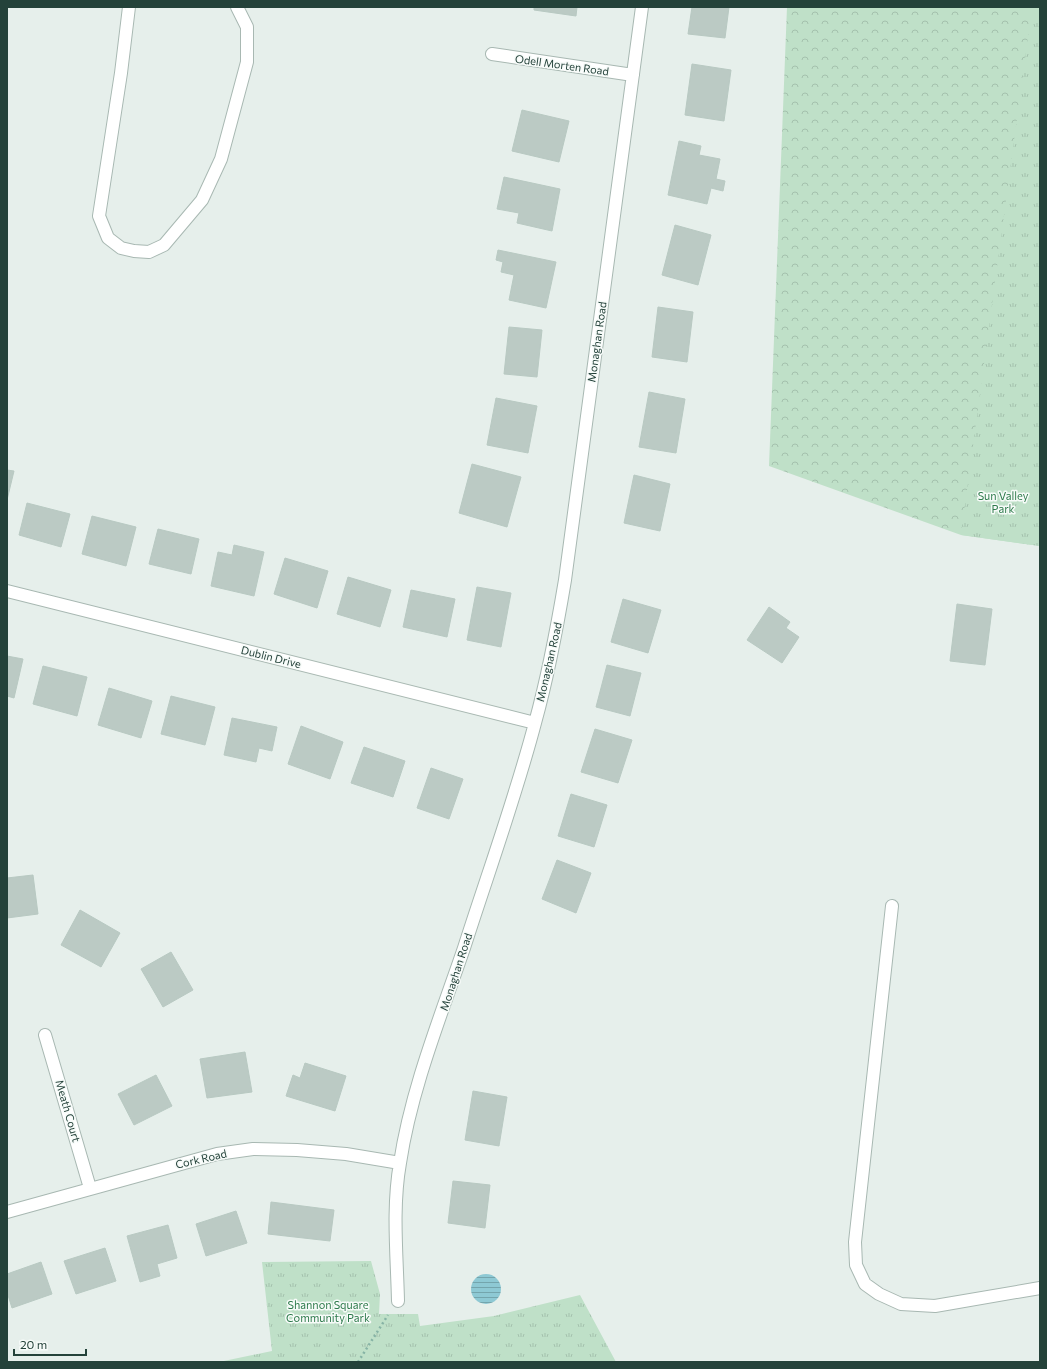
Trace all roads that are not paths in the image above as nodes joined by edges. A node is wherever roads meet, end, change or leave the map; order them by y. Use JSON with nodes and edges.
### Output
{"nodes":[{"id":1,"x":129,"y":7,"type":"edge"},
{"id":2,"x":238,"y":7,"type":"edge"},
{"id":3,"x":642,"y":7,"type":"edge"},
{"id":4,"x":492,"y":54,"type":"dead end"},
{"id":5,"x":633,"y":75,"type":"junction"},
{"id":6,"x":7,"y":591,"type":"edge"},
{"id":7,"x":535,"y":723,"type":"junction"},
{"id":8,"x":892,"y":906,"type":"dead end"},
{"id":9,"x":45,"y":1035,"type":"dead end"},
{"id":10,"x":400,"y":1163,"type":"junction"},
{"id":11,"x":90,"y":1188,"type":"junction"},
{"id":12,"x":7,"y":1212,"type":"edge"},
{"id":13,"x":1040,"y":1288,"type":"edge"},
{"id":14,"x":398,"y":1302,"type":"road end"}],
"edges":[{"from":1,"to":2,"type":"street"},
{"from":3,"to":5,"type":"street","name":"Monaghan Road"},
{"from":4,"to":5,"type":"street","name":"Odell Morten Road"},
{"from":5,"to":7,"type":"street","name":"Monaghan Road"},
{"from":6,"to":7,"type":"street","name":"Dublin Drive"},
{"from":7,"to":10,"type":"street","name":"Monaghan Road"},
{"from":8,"to":13,"type":"street"},
{"from":9,"to":11,"type":"street","name":"Meath Court"},
{"from":10,"to":11,"type":"street","name":"Cork Road"},
{"from":10,"to":14,"type":"street","name":"Monaghan Road"},
{"from":11,"to":12,"type":"street","name":"Cork Road"}]}
